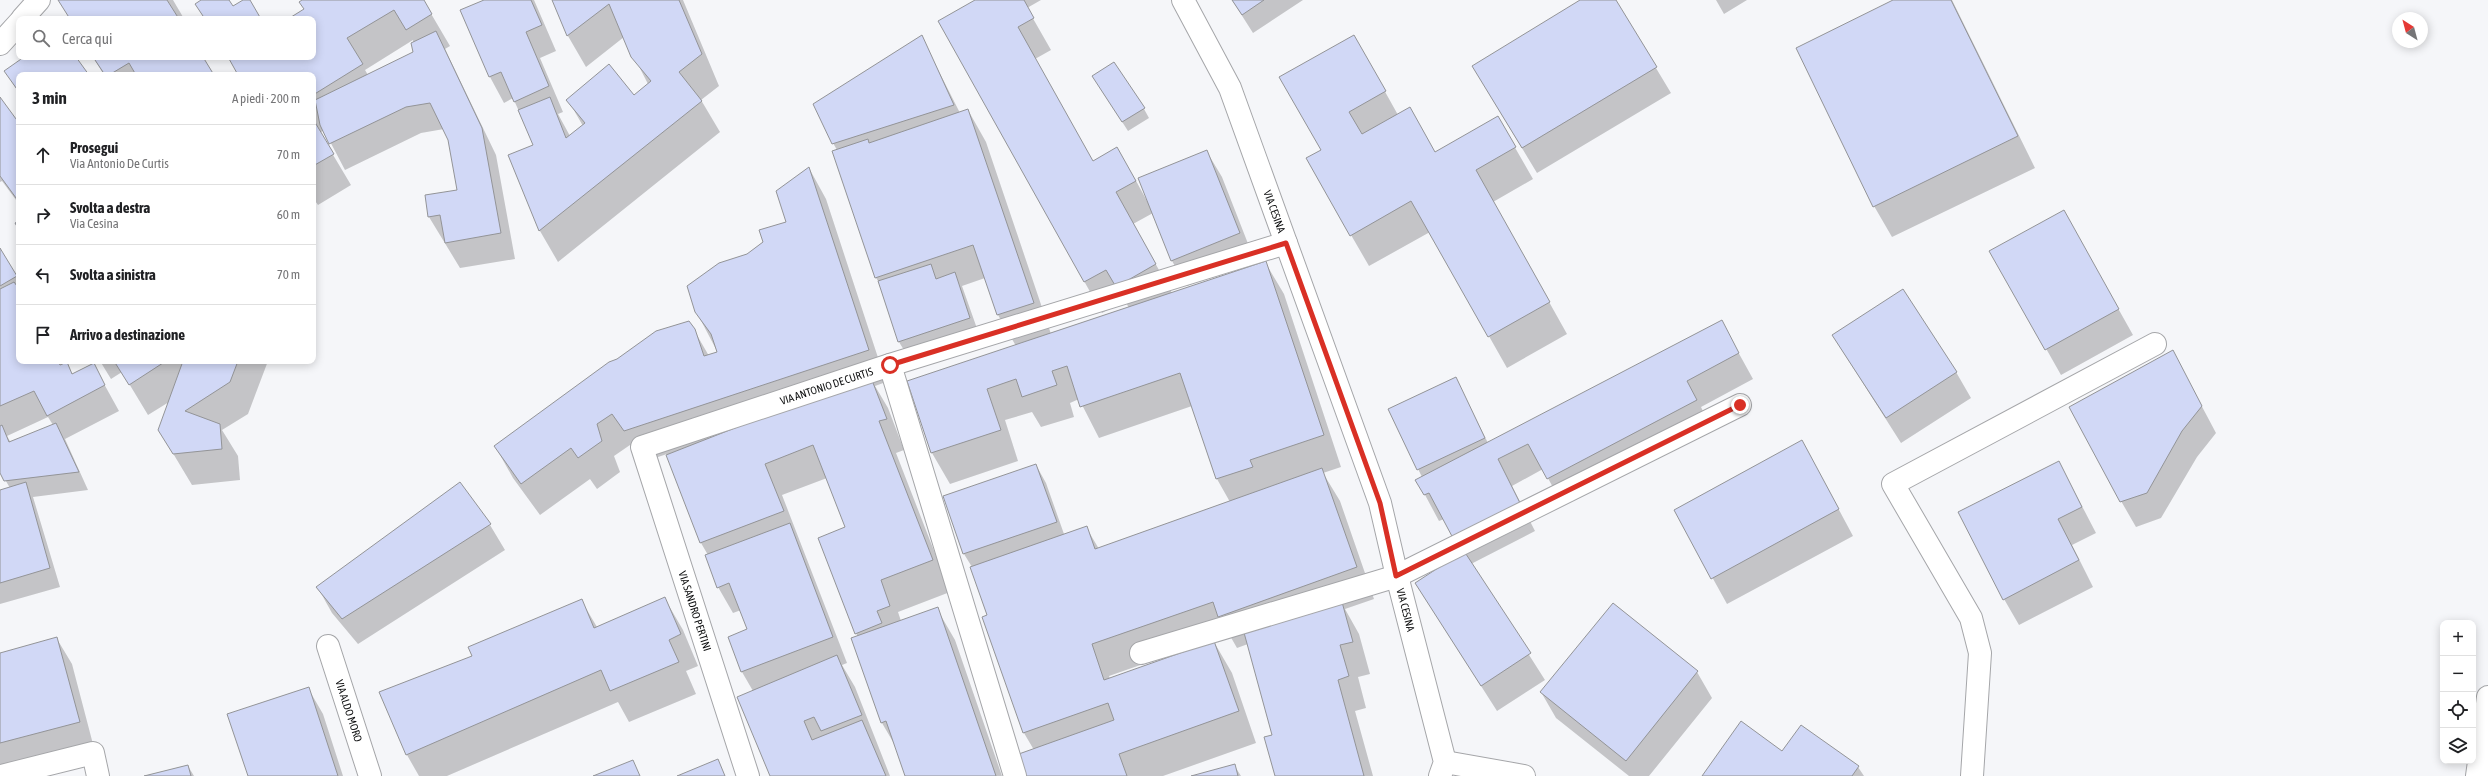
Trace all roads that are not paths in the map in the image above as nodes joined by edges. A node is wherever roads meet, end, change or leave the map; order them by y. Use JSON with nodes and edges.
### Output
{"nodes":[{"id":1,"x":39,"y":0,"type":"edge"},
{"id":2,"x":1183,"y":0,"type":"edge"},
{"id":3,"x":25,"y":16,"type":"edge"},
{"id":4,"x":16,"y":25,"type":"edge"},
{"id":5,"x":0,"y":44,"type":"edge"},
{"id":6,"x":1286,"y":243,"type":"junction"},
{"id":7,"x":2154,"y":344,"type":"dead end"},
{"id":8,"x":890,"y":365,"type":"junction"},
{"id":9,"x":1740,"y":405,"type":"dead end"},
{"id":10,"x":642,"y":447,"type":"joint"},
{"id":11,"x":1396,"y":576,"type":"junction"},
{"id":12,"x":328,"y":646,"type":"dead end"},
{"id":13,"x":1141,"y":653,"type":"dead end"},
{"id":14,"x":2488,"y":697,"type":"edge"},
{"id":15,"x":1442,"y":769,"type":"edge"},
{"id":16,"x":2,"y":776,"type":"edge"},
{"id":17,"x":98,"y":776,"type":"edge"},
{"id":18,"x":370,"y":776,"type":"edge"},
{"id":19,"x":748,"y":776,"type":"edge"},
{"id":20,"x":1015,"y":776,"type":"edge"},
{"id":21,"x":1524,"y":776,"type":"edge"},
{"id":22,"x":1972,"y":776,"type":"edge"},
{"id":23,"x":2477,"y":776,"type":"edge"}],
"edges":[{"from":1,"to":3,"type":"street"},
{"from":2,"to":6,"type":"street","name":"VIA CESINA"},
{"from":4,"to":5,"type":"street"},
{"from":6,"to":8,"type":"street","name":"VIA ANTONIO DE CURTIS"},
{"from":6,"to":11,"type":"street","name":"VIA CESINA"},
{"from":7,"to":22,"type":"street"},
{"from":8,"to":10,"type":"street","name":"VIA ANTONIO DE CURTIS"},
{"from":8,"to":20,"type":"street"},
{"from":9,"to":11,"type":"street"},
{"from":10,"to":19,"type":"street","name":"VIA SANDRO PERTINI"},
{"from":11,"to":13,"type":"street"},
{"from":11,"to":15,"type":"street","name":"VIA CESINA"},
{"from":12,"to":18,"type":"street","name":"VIA ALDO MORO"},
{"from":14,"to":23,"type":"street"},
{"from":15,"to":21,"type":"street"},
{"from":16,"to":17,"type":"street"}]}
